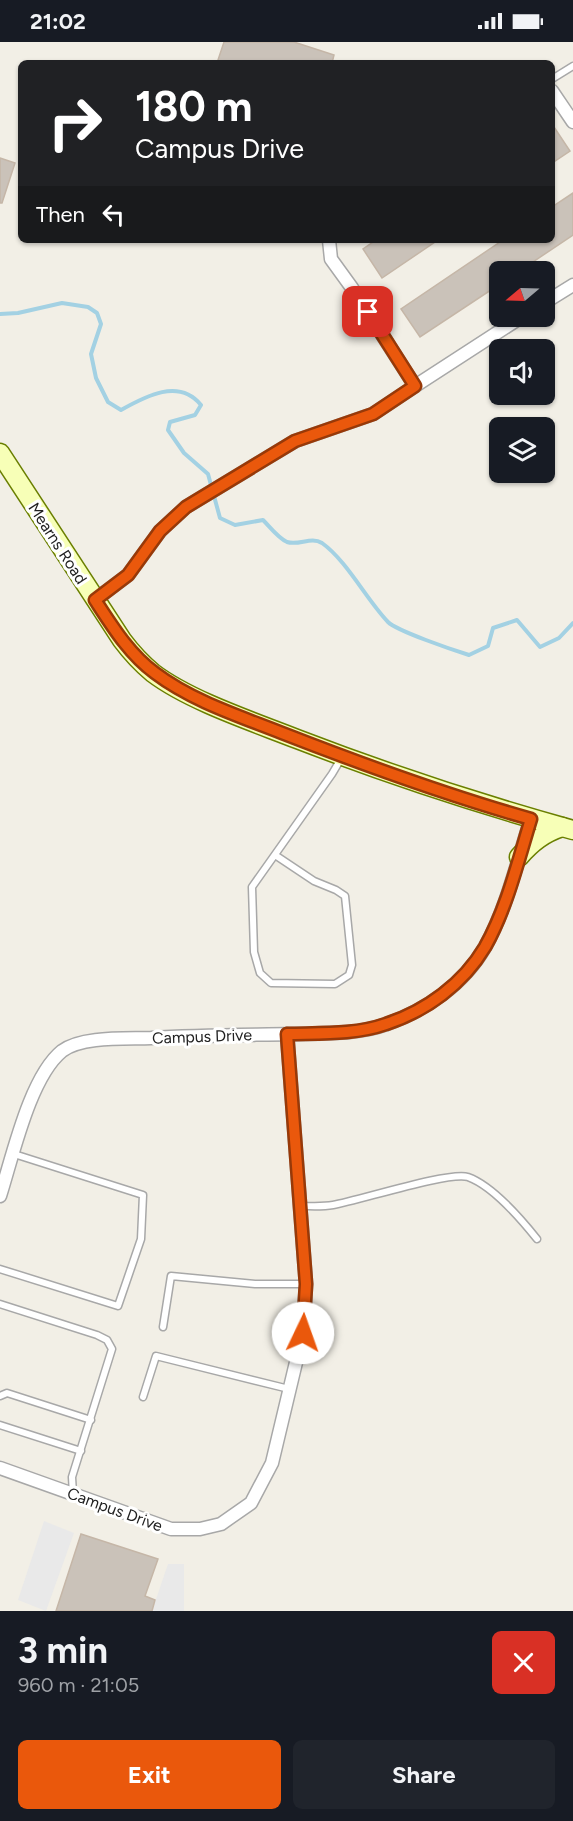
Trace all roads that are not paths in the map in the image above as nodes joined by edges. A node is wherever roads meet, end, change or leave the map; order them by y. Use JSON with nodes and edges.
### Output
{"nodes":[{"id":1,"x":573,"y":66,"type":"edge"},
{"id":2,"x":555,"y":77,"type":"edge"},
{"id":3,"x":555,"y":95,"type":"edge"},
{"id":4,"x":573,"y":122,"type":"edge"},
{"id":5,"x":329,"y":243,"type":"edge"},
{"id":6,"x":573,"y":285,"type":"edge"},
{"id":7,"x":555,"y":296,"type":"edge"},
{"id":8,"x":507,"y":327,"type":"edge"},
{"id":9,"x":415,"y":386,"type":"junction"},
{"id":10,"x":0,"y":453,"type":"edge"},
{"id":11,"x":95,"y":600,"type":"junction"},
{"id":12,"x":342,"y":756,"type":"junction"},
{"id":13,"x":531,"y":819,"type":"junction"},
{"id":14,"x":568,"y":829,"type":"edge"},
{"id":15,"x":275,"y":855,"type":"junction"},
{"id":16,"x":519,"y":857,"type":"junction"},
{"id":17,"x":287,"y":1034,"type":"junction"},
{"id":18,"x":14,"y":1154,"type":"junction"},
{"id":19,"x":0,"y":1196,"type":"edge"},
{"id":20,"x":300,"y":1206,"type":"junction"},
{"id":21,"x":537,"y":1239,"type":"dead end"},
{"id":22,"x":0,"y":1269,"type":"edge"},
{"id":23,"x":306,"y":1284,"type":"junction"},
{"id":24,"x":0,"y":1304,"type":"edge"},
{"id":25,"x":163,"y":1328,"type":"dead end"},
{"id":26,"x":290,"y":1390,"type":"junction"},
{"id":27,"x":0,"y":1396,"type":"edge"},
{"id":28,"x":143,"y":1397,"type":"dead end"},
{"id":29,"x":91,"y":1420,"type":"junction"},
{"id":30,"x":0,"y":1425,"type":"edge"},
{"id":31,"x":81,"y":1451,"type":"junction"},
{"id":32,"x":0,"y":1468,"type":"edge"},
{"id":33,"x":74,"y":1494,"type":"junction"}],
"edges":[{"from":1,"to":2,"type":"lane"},
{"from":3,"to":4,"type":"street"},
{"from":5,"to":9,"type":"street"},
{"from":6,"to":7,"type":"street"},
{"from":8,"to":9,"type":"street"},
{"from":9,"to":11,"type":"street"},
{"from":10,"to":11,"type":"street","name":"Mearns Road"},
{"from":11,"to":12,"type":"street","name":"Mearns Road"},
{"from":12,"to":13,"type":"street","name":"Mearns Road"},
{"from":12,"to":15,"type":"lane"},
{"from":13,"to":14,"type":"street","name":"Mearns Road"},
{"from":13,"to":16,"type":"street","name":"Campus Drive"},
{"from":14,"to":16,"type":"street"},
{"from":15,"to":15,"type":"lane"},
{"from":16,"to":17,"type":"street","name":"Campus Drive"},
{"from":17,"to":18,"type":"street","name":"Campus Drive"},
{"from":17,"to":20,"type":"street","name":"Campus Drive"},
{"from":18,"to":19,"type":"street","name":"Campus Drive"},
{"from":18,"to":22,"type":"lane"},
{"from":20,"to":21,"type":"lane"},
{"from":20,"to":23,"type":"street","name":"Campus Drive"},
{"from":23,"to":25,"type":"lane"},
{"from":23,"to":26,"type":"street","name":"Campus Drive"},
{"from":24,"to":29,"type":"lane"},
{"from":26,"to":28,"type":"lane"},
{"from":26,"to":33,"type":"street","name":"Campus Drive"},
{"from":27,"to":29,"type":"lane"},
{"from":29,"to":31,"type":"lane"},
{"from":30,"to":31,"type":"lane"},
{"from":31,"to":33,"type":"lane"},
{"from":32,"to":33,"type":"street","name":"Campus Drive"}]}
